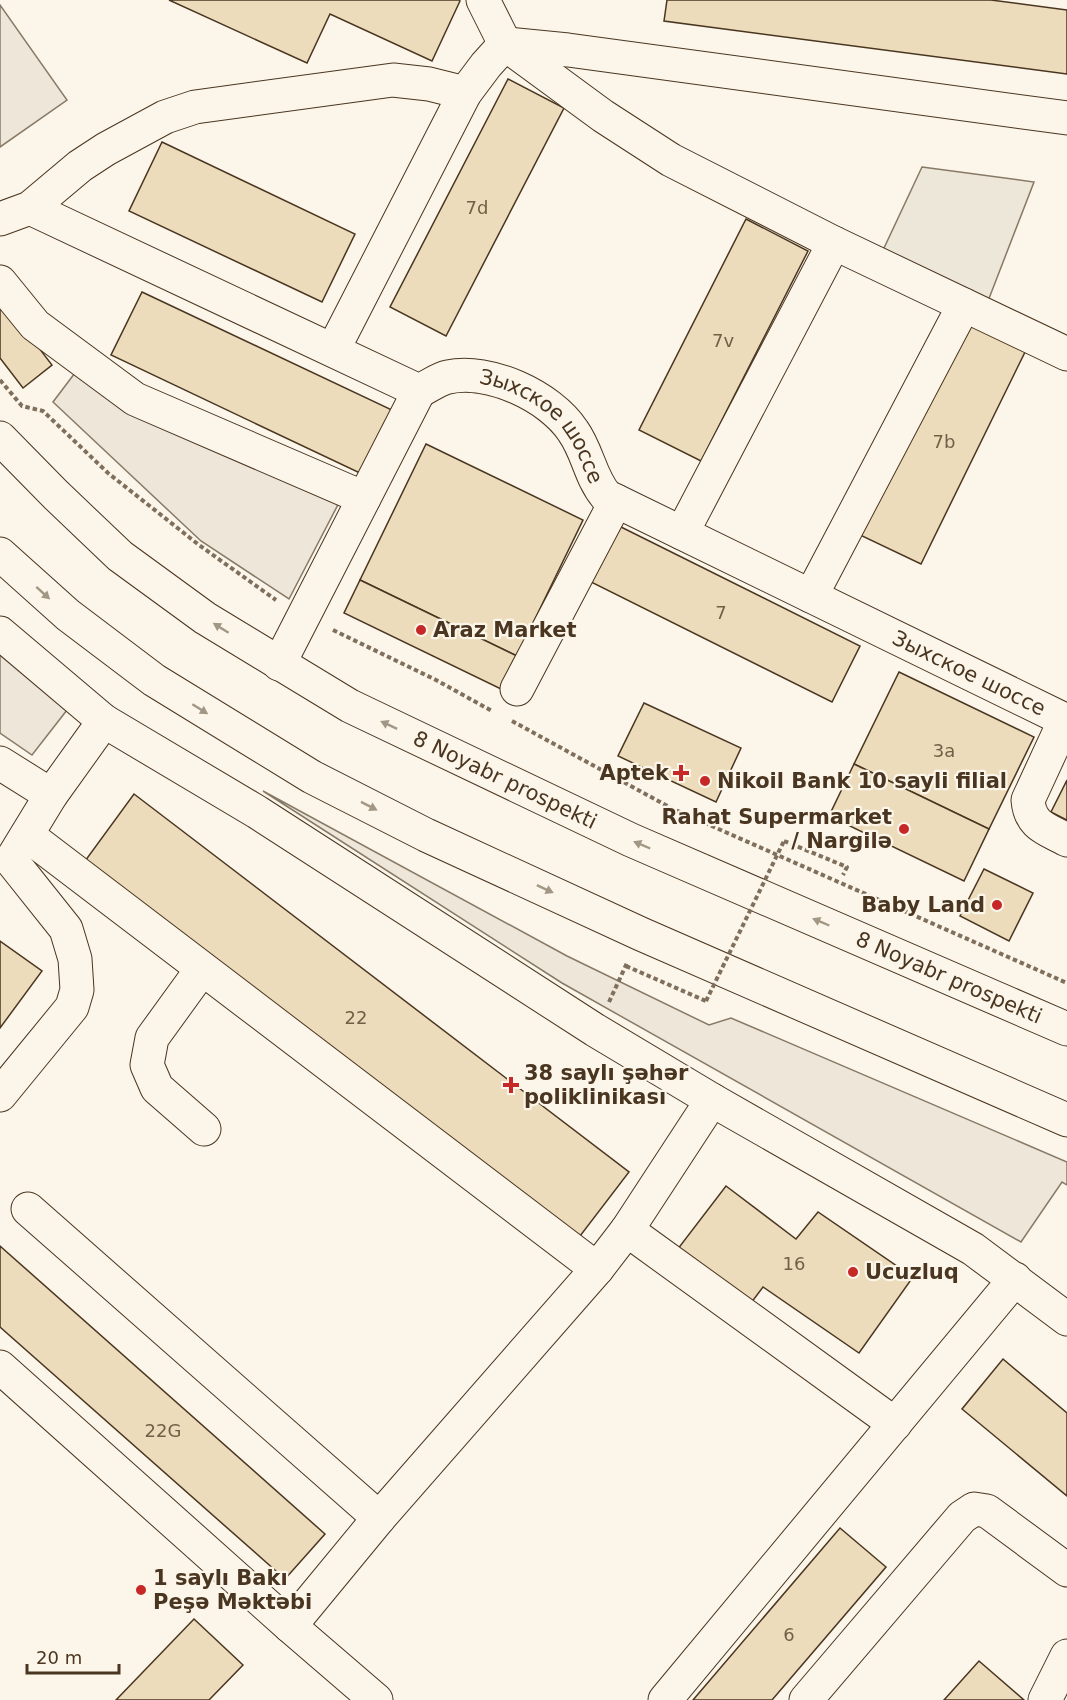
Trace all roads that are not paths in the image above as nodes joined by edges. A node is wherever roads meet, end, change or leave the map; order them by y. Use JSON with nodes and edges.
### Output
{"nodes":[{"id":1,"x":483,"y":0,"type":"edge"},
{"id":2,"x":505,"y":44,"type":"junction"},
{"id":3,"x":465,"y":93,"type":"junction"},
{"id":4,"x":1067,"y":118,"type":"edge"},
{"id":5,"x":15,"y":213,"type":"edge"},
{"id":6,"x":834,"y":243,"type":"junction"},
{"id":7,"x":0,"y":282,"type":"edge"},
{"id":8,"x":964,"y":305,"type":"junction"},
{"id":9,"x":333,"y":350,"type":"junction"},
{"id":10,"x":1067,"y":354,"type":"edge"},
{"id":11,"x":419,"y":391,"type":"junction"},
{"id":12,"x":0,"y":438,"type":"edge"},
{"id":13,"x":364,"y":498,"type":"junction"},
{"id":14,"x":616,"y":501,"type":"junction"},
{"id":15,"x":682,"y":533,"type":"junction"},
{"id":16,"x":0,"y":554,"type":"edge"},
{"id":17,"x":811,"y":596,"type":"junction"},
{"id":18,"x":0,"y":633,"type":"edge"},
{"id":19,"x":279,"y":664,"type":"junction"},
{"id":20,"x":517,"y":689,"type":"dead end"},
{"id":21,"x":104,"y":721,"type":"junction"},
{"id":22,"x":1066,"y":721,"type":"edge"},
{"id":23,"x":0,"y":763,"type":"edge"},
{"id":24,"x":51,"y":795,"type":"junction"},
{"id":25,"x":1067,"y":840,"type":"edge"},
{"id":26,"x":12,"y":857,"type":"edge"},
{"id":27,"x":202,"y":969,"type":"junction"},
{"id":28,"x":1067,"y":1029,"type":"edge"},
{"id":29,"x":0,"y":1095,"type":"edge"},
{"id":30,"x":712,"y":1100,"type":"junction"},
{"id":31,"x":1067,"y":1120,"type":"edge"},
{"id":32,"x":204,"y":1129,"type":"dead end"},
{"id":33,"x":28,"y":1209,"type":"dead end"},
{"id":34,"x":627,"y":1230,"type":"junction"},
{"id":35,"x":597,"y":1269,"type":"junction"},
{"id":36,"x":1015,"y":1279,"type":"junction"},
{"id":37,"x":1067,"y":1319,"type":"edge"},
{"id":38,"x":0,"y":1367,"type":"edge"},
{"id":39,"x":896,"y":1424,"type":"junction"},
{"id":40,"x":379,"y":1518,"type":"junction"},
{"id":41,"x":1067,"y":1570,"type":"edge"},
{"id":42,"x":290,"y":1626,"type":"junction"},
{"id":43,"x":1067,"y":1656,"type":"edge"},
{"id":44,"x":376,"y":1700,"type":"edge"},
{"id":45,"x":665,"y":1700,"type":"edge"},
{"id":46,"x":806,"y":1700,"type":"edge"},
{"id":47,"x":1046,"y":1700,"type":"edge"}],
"edges":[{"from":1,"to":2,"type":"main road"},
{"from":2,"to":3,"type":"main road"},
{"from":2,"to":4,"type":"main road"},
{"from":2,"to":6,"type":"main road"},
{"from":3,"to":5,"type":"main road"},
{"from":3,"to":9,"type":"main road"},
{"from":5,"to":9,"type":"main road"},
{"from":6,"to":8,"type":"main road"},
{"from":6,"to":15,"type":"main road"},
{"from":7,"to":13,"type":"main road"},
{"from":8,"to":10,"type":"main road"},
{"from":8,"to":17,"type":"main road"},
{"from":9,"to":11,"type":"main road"},
{"from":11,"to":13,"type":"main road"},
{"from":11,"to":14,"type":"main road","name":"Зыхское шоссе"},
{"from":19,"to":12,"type":"main road","name":"8 Noyabr prospekti","one_way":true},
{"from":13,"to":19,"type":"main road"},
{"from":14,"to":15,"type":"main road","name":"Зыхское шоссе"},
{"from":14,"to":20,"type":"main road"},
{"from":15,"to":17,"type":"main road","name":"Зыхское шоссе"},
{"from":16,"to":31,"type":"main road","one_way":true},
{"from":17,"to":22,"type":"main road","name":"Зыхское шоссе"},
{"from":18,"to":21,"type":"main road"},
{"from":28,"to":19,"type":"main road","name":"8 Noyabr prospekti","one_way":true},
{"from":21,"to":24,"type":"main road"},
{"from":21,"to":30,"type":"main road"},
{"from":22,"to":25,"type":"main road"},
{"from":23,"to":24,"type":"main road"},
{"from":24,"to":26,"type":"main road"},
{"from":26,"to":27,"type":"main road"},
{"from":26,"to":29,"type":"main road"},
{"from":27,"to":32,"type":"main road"},
{"from":27,"to":35,"type":"main road"},
{"from":30,"to":34,"type":"main road"},
{"from":30,"to":36,"type":"main road"},
{"from":33,"to":40,"type":"main road"},
{"from":34,"to":35,"type":"main road"},
{"from":34,"to":39,"type":"main road"},
{"from":35,"to":40,"type":"main road"},
{"from":36,"to":37,"type":"main road"},
{"from":36,"to":39,"type":"main road"},
{"from":38,"to":42,"type":"main road"},
{"from":39,"to":45,"type":"main road"},
{"from":40,"to":42,"type":"main road"},
{"from":41,"to":46,"type":"main road"},
{"from":42,"to":44,"type":"main road"},
{"from":43,"to":47,"type":"main road"}]}
